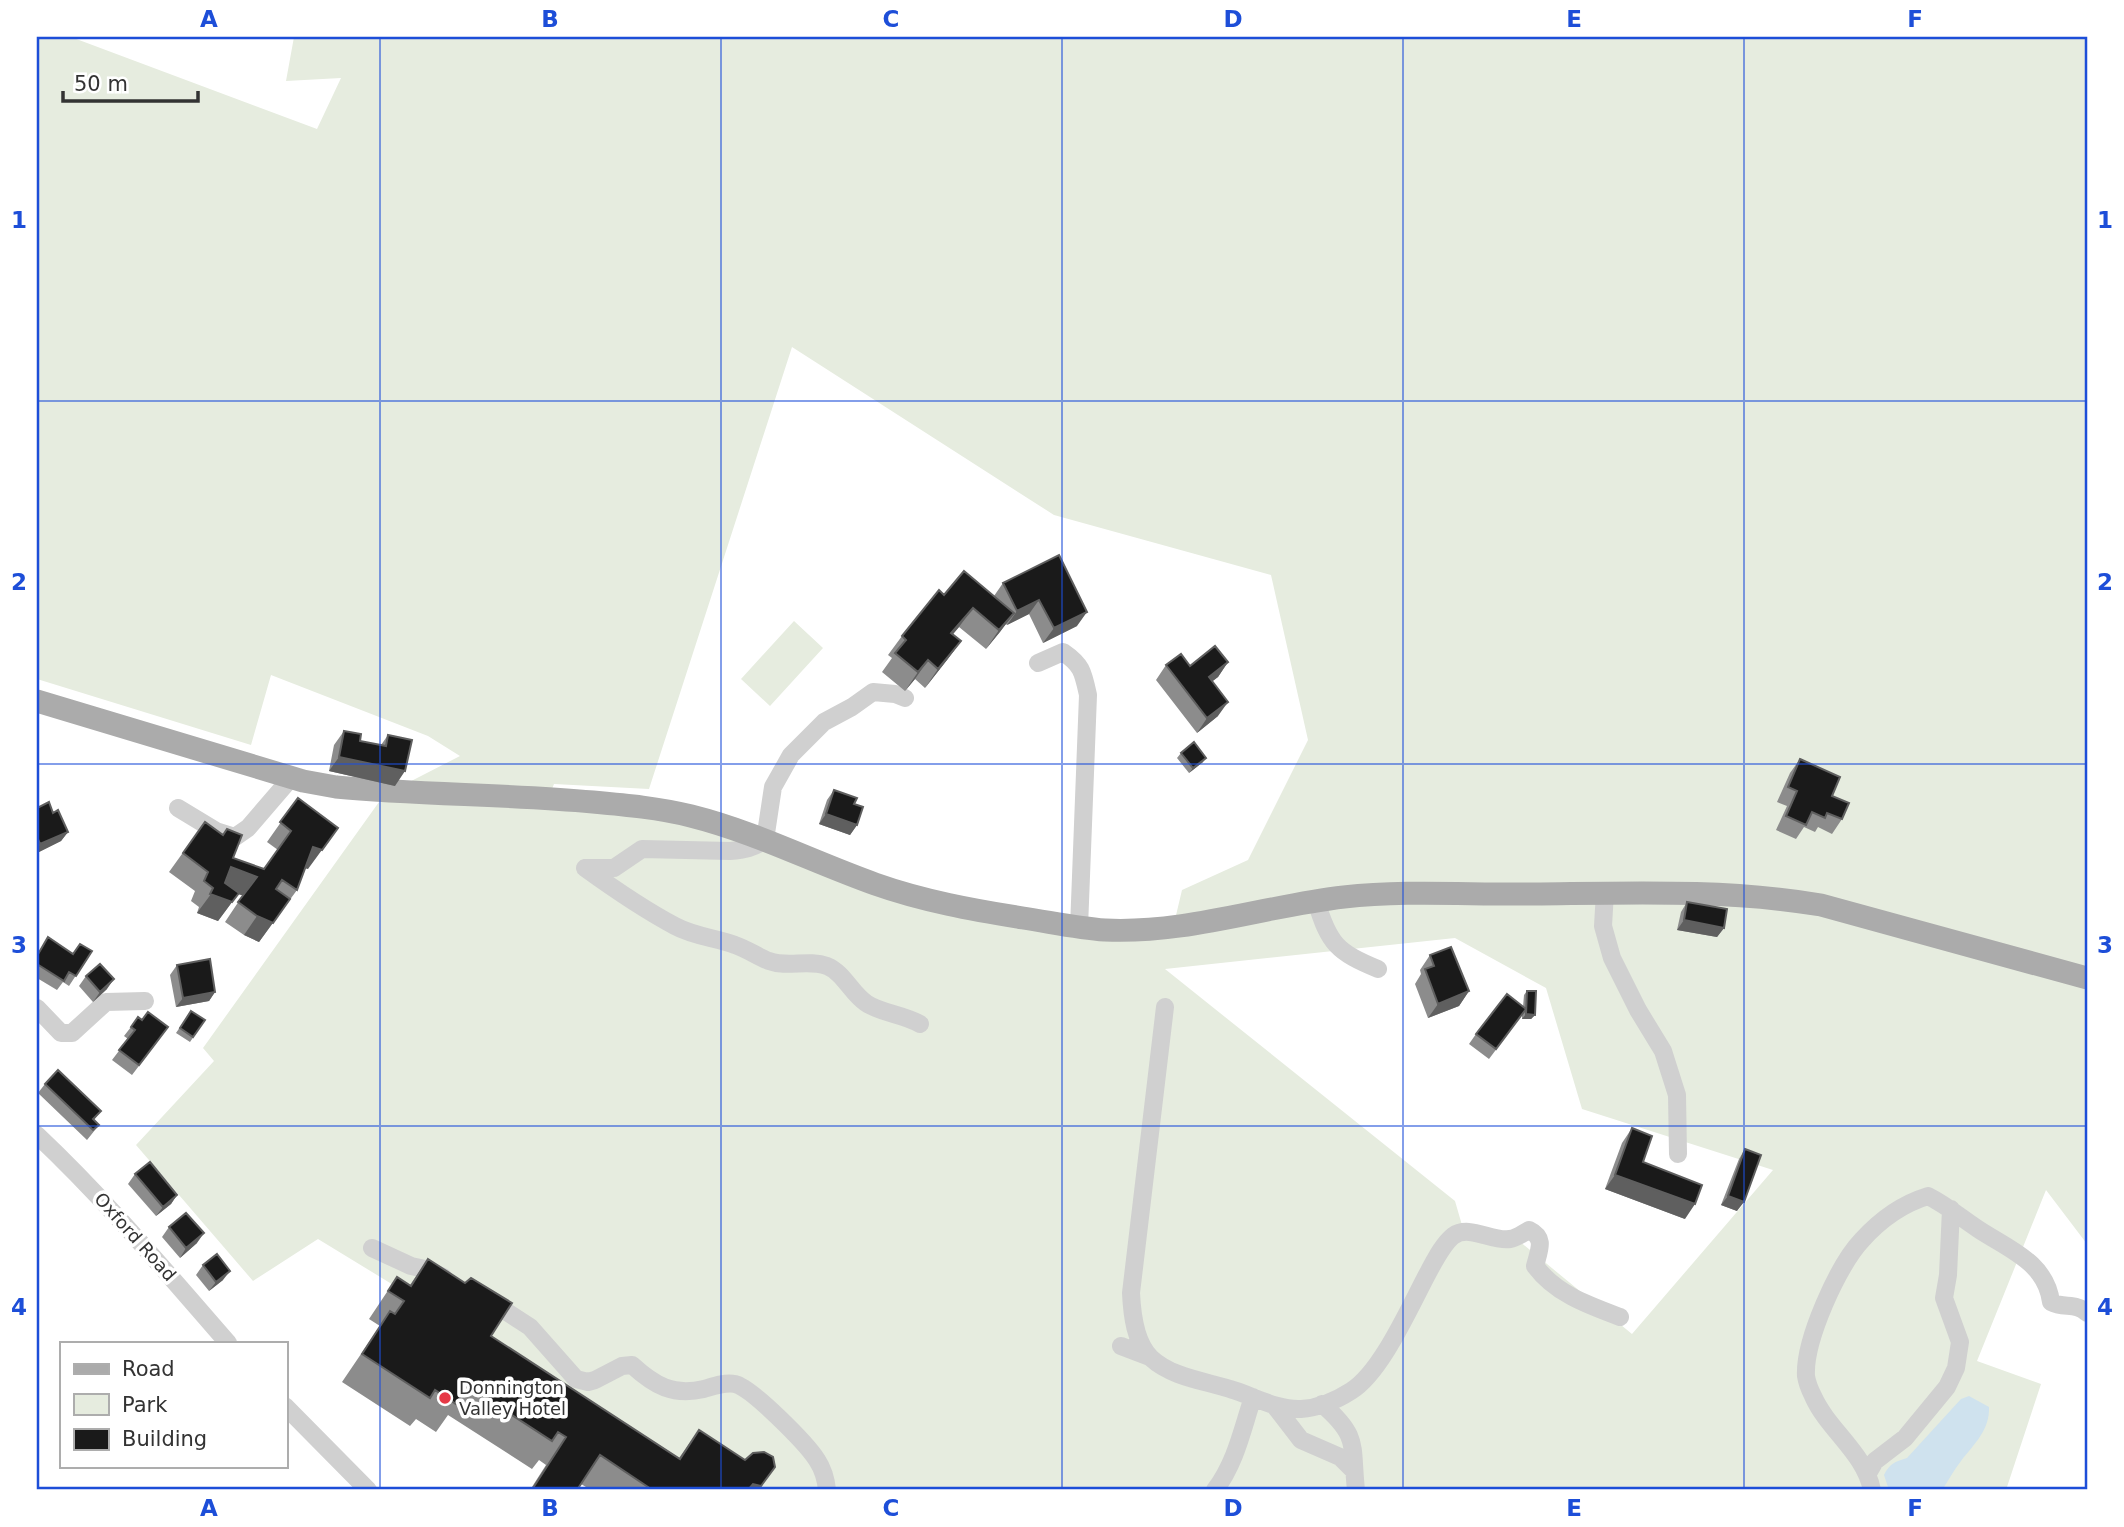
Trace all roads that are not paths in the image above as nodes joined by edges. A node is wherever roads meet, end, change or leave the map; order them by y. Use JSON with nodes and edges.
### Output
{"nodes":[{"id":1,"x":1038,"y":663,"type":"dead end"},
{"id":2,"x":905,"y":698,"type":"dead end"},
{"id":3,"x":37,"y":701,"type":"edge"},
{"id":4,"x":291,"y":778,"type":"junction"},
{"id":5,"x":178,"y":808,"type":"dead end"},
{"id":6,"x":765,"y":839,"type":"junction"},
{"id":7,"x":1605,"y":892,"type":"junction"},
{"id":8,"x":1316,"y":901,"type":"junction"},
{"id":9,"x":1079,"y":928,"type":"junction"},
{"id":10,"x":1378,"y":969,"type":"dead end"},
{"id":11,"x":2087,"y":978,"type":"edge"},
{"id":12,"x":145,"y":1001,"type":"dead end"},
{"id":13,"x":1165,"y":1007,"type":"dead end"},
{"id":14,"x":37,"y":1008,"type":"edge"},
{"id":15,"x":920,"y":1024,"type":"dead end"},
{"id":16,"x":37,"y":1135,"type":"edge"},
{"id":17,"x":1678,"y":1154,"type":"dead end"},
{"id":18,"x":1951,"y":1209,"type":"junction"},
{"id":19,"x":372,"y":1248,"type":"dead end"},
{"id":20,"x":2087,"y":1314,"type":"edge"},
{"id":21,"x":1619,"y":1317,"type":"dead end"},
{"id":22,"x":227,"y":1342,"type":"edge"},
{"id":23,"x":1121,"y":1346,"type":"dead end"},
{"id":24,"x":1150,"y":1357,"type":"junction"},
{"id":25,"x":1253,"y":1397,"type":"junction"},
{"id":26,"x":1322,"y":1404,"type":"junction"},
{"id":27,"x":1275,"y":1405,"type":"junction"},
{"id":28,"x":287,"y":1408,"type":"edge"},
{"id":29,"x":1353,"y":1470,"type":"junction"},
{"id":30,"x":1869,"y":1483,"type":"edge"},
{"id":31,"x":368,"y":1490,"type":"edge"},
{"id":32,"x":827,"y":1490,"type":"edge"},
{"id":33,"x":1215,"y":1490,"type":"edge"},
{"id":34,"x":1356,"y":1490,"type":"edge"}],
"edges":[{"from":1,"to":9,"type":"street"},
{"from":2,"to":6,"type":"street"},
{"from":3,"to":4,"type":"main road"},
{"from":4,"to":5,"type":"street"},
{"from":4,"to":6,"type":"main road"},
{"from":6,"to":9,"type":"main road"},
{"from":6,"to":15,"type":"street"},
{"from":7,"to":8,"type":"main road"},
{"from":7,"to":11,"type":"main road"},
{"from":7,"to":17,"type":"street"},
{"from":8,"to":9,"type":"main road"},
{"from":8,"to":10,"type":"street"},
{"from":12,"to":14,"type":"street"},
{"from":13,"to":24,"type":"street"},
{"from":16,"to":22,"type":"street","name":"Oxford Road"},
{"from":18,"to":20,"type":"street"},
{"from":18,"to":30,"type":"street"},
{"from":18,"to":30,"type":"street"},
{"from":19,"to":32,"type":"street"},
{"from":21,"to":26,"type":"street"},
{"from":23,"to":24,"type":"street"},
{"from":24,"to":25,"type":"street"},
{"from":25,"to":27,"type":"street"},
{"from":25,"to":33,"type":"street"},
{"from":26,"to":27,"type":"street"},
{"from":26,"to":29,"type":"street"},
{"from":27,"to":29,"type":"street"},
{"from":28,"to":31,"type":"street"},
{"from":29,"to":34,"type":"street"}]}
